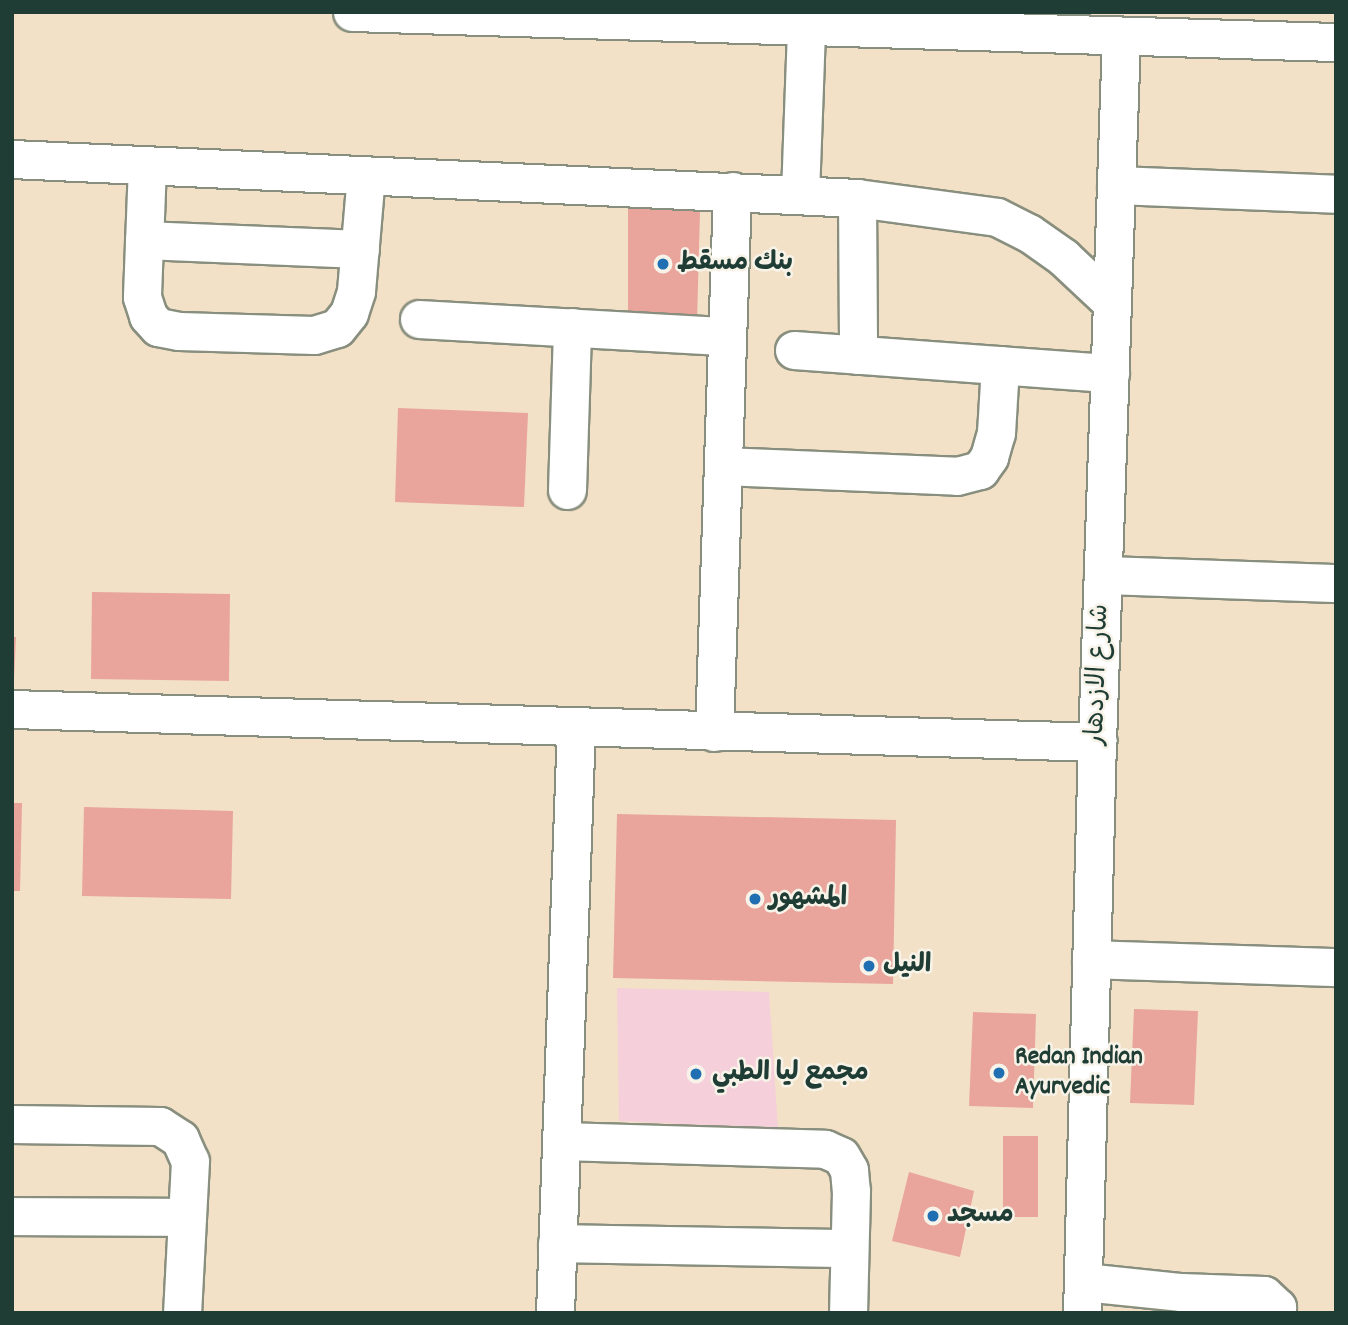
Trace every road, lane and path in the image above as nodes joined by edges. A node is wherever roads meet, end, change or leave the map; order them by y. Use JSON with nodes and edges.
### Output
{"nodes":[{"id":1,"x":352,"y":12,"type":"edge"},
{"id":2,"x":977,"y":22,"type":"edge"},
{"id":3,"x":806,"y":28,"type":"junction"},
{"id":4,"x":1121,"y":37,"type":"junction"},
{"id":5,"x":1336,"y":42,"type":"edge"},
{"id":6,"x":12,"y":159,"type":"edge"},
{"id":7,"x":147,"y":165,"type":"junction"},
{"id":8,"x":366,"y":175,"type":"junction"},
{"id":9,"x":1116,"y":185,"type":"junction"},
{"id":10,"x":732,"y":191,"type":"junction"},
{"id":11,"x":800,"y":194,"type":"junction"},
{"id":12,"x":1336,"y":194,"type":"edge"},
{"id":13,"x":857,"y":198,"type":"junction"},
{"id":14,"x":144,"y":240,"type":"junction"},
{"id":15,"x":360,"y":249,"type":"junction"},
{"id":16,"x":1112,"y":303,"type":"junction"},
{"id":17,"x":419,"y":319,"type":"dead end"},
{"id":18,"x":572,"y":327,"type":"junction"},
{"id":19,"x":726,"y":336,"type":"junction"},
{"id":20,"x":794,"y":350,"type":"dead end"},
{"id":21,"x":858,"y":355,"type":"junction"},
{"id":22,"x":1000,"y":365,"type":"junction"},
{"id":23,"x":1110,"y":373,"type":"junction"},
{"id":24,"x":723,"y":467,"type":"junction"},
{"id":25,"x":566,"y":489,"type":"dead end"},
{"id":26,"x":1103,"y":575,"type":"junction"},
{"id":27,"x":1336,"y":583,"type":"edge"},
{"id":28,"x":12,"y":709,"type":"edge"},
{"id":29,"x":576,"y":726,"type":"junction"},
{"id":30,"x":714,"y":732,"type":"junction"},
{"id":31,"x":1097,"y":742,"type":"junction"},
{"id":32,"x":1091,"y":959,"type":"junction"},
{"id":33,"x":1336,"y":967,"type":"edge"},
{"id":34,"x":12,"y":1125,"type":"edge"},
{"id":35,"x":561,"y":1141,"type":"junction"},
{"id":36,"x":12,"y":1216,"type":"edge"},
{"id":37,"x":187,"y":1217,"type":"junction"},
{"id":38,"x":557,"y":1243,"type":"junction"},
{"id":39,"x":849,"y":1248,"type":"junction"},
{"id":40,"x":1083,"y":1298,"type":"edge"},
{"id":41,"x":182,"y":1313,"type":"edge"},
{"id":42,"x":555,"y":1313,"type":"edge"},
{"id":43,"x":848,"y":1313,"type":"edge"},
{"id":44,"x":1276,"y":1313,"type":"edge"}],
"edges":[{"from":1,"to":3,"type":"street"},
{"from":2,"to":3,"type":"street"},
{"from":2,"to":4,"type":"street"},
{"from":3,"to":11,"type":"street"},
{"from":4,"to":5,"type":"street"},
{"from":4,"to":9,"type":"street","name":"شارع الازدهار"},
{"from":6,"to":7,"type":"street"},
{"from":7,"to":8,"type":"street"},
{"from":7,"to":14,"type":"street"},
{"from":8,"to":10,"type":"street"},
{"from":8,"to":15,"type":"street"},
{"from":9,"to":12,"type":"street"},
{"from":9,"to":16,"type":"street","name":"شارع الازدهار"},
{"from":10,"to":11,"type":"street"},
{"from":10,"to":19,"type":"street"},
{"from":11,"to":13,"type":"street"},
{"from":13,"to":16,"type":"street"},
{"from":13,"to":21,"type":"street"},
{"from":14,"to":15,"type":"street"},
{"from":14,"to":15,"type":"street"},
{"from":16,"to":23,"type":"street","name":"شارع الازدهار"},
{"from":17,"to":18,"type":"street"},
{"from":18,"to":19,"type":"street"},
{"from":18,"to":25,"type":"street"},
{"from":19,"to":24,"type":"street"},
{"from":20,"to":21,"type":"street"},
{"from":21,"to":22,"type":"street"},
{"from":22,"to":23,"type":"street"},
{"from":22,"to":24,"type":"street"},
{"from":23,"to":26,"type":"street","name":"شارع الازدهار"},
{"from":24,"to":30,"type":"street"},
{"from":26,"to":27,"type":"street"},
{"from":26,"to":31,"type":"street","name":"شارع الازدهار"},
{"from":28,"to":29,"type":"street"},
{"from":29,"to":30,"type":"street"},
{"from":29,"to":35,"type":"street"},
{"from":30,"to":31,"type":"street"},
{"from":31,"to":32,"type":"street","name":"شارع الازدهار"},
{"from":32,"to":33,"type":"street"},
{"from":32,"to":40,"type":"street","name":"شارع الازدهار"},
{"from":34,"to":37,"type":"street"},
{"from":35,"to":38,"type":"street"},
{"from":35,"to":39,"type":"street"},
{"from":36,"to":37,"type":"street"},
{"from":37,"to":41,"type":"street"},
{"from":38,"to":39,"type":"street"},
{"from":38,"to":42,"type":"street"},
{"from":39,"to":43,"type":"street"},
{"from":40,"to":44,"type":"street"}]}
